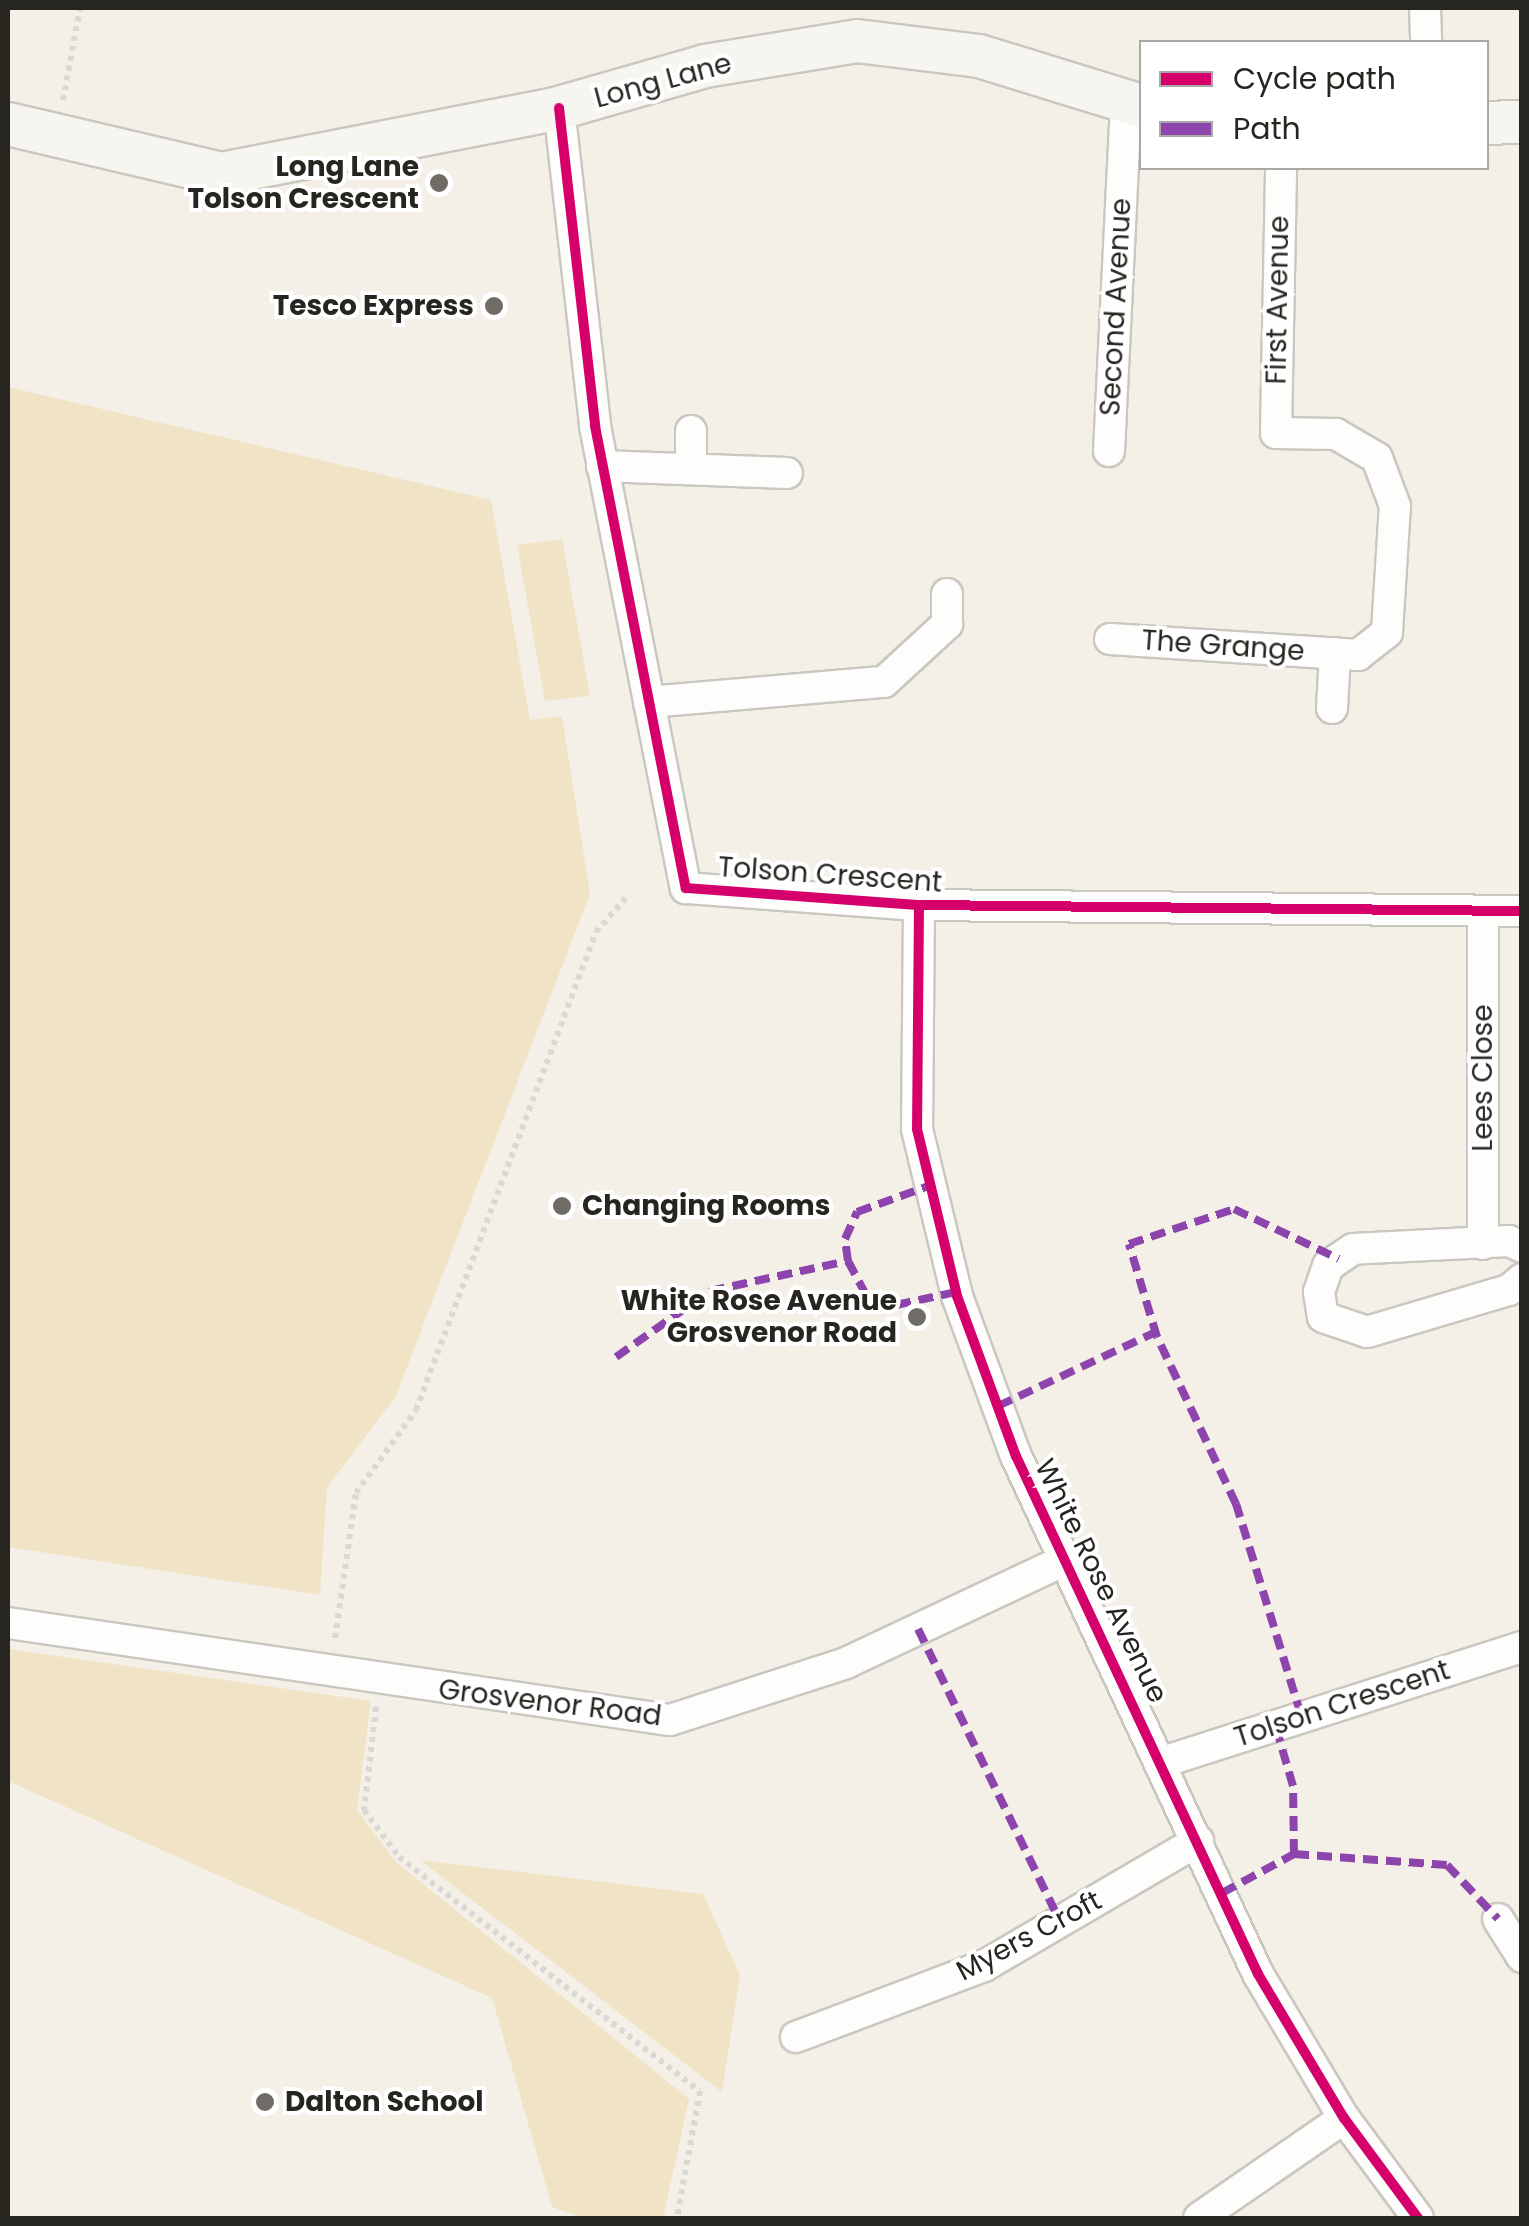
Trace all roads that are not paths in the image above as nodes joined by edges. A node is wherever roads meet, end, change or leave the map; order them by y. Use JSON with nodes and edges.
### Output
{"nodes":[{"id":1,"x":1425,"y":8,"type":"edge"},
{"id":2,"x":1426,"y":40,"type":"edge"},
{"id":3,"x":1134,"y":105,"type":"edge"},
{"id":4,"x":560,"y":108,"type":"junction"},
{"id":5,"x":1522,"y":122,"type":"edge"},
{"id":6,"x":1489,"y":123,"type":"edge"},
{"id":7,"x":8,"y":124,"type":"edge"},
{"id":8,"x":1281,"y":170,"type":"edge"},
{"id":9,"x":691,"y":431,"type":"dead end"},
{"id":10,"x":1276,"y":433,"type":"joint"},
{"id":11,"x":1109,"y":451,"type":"dead end"},
{"id":12,"x":602,"y":466,"type":"junction"},
{"id":13,"x":691,"y":466,"type":"junction"},
{"id":14,"x":787,"y":473,"type":"dead end"},
{"id":15,"x":947,"y":594,"type":"dead end"},
{"id":16,"x":1110,"y":639,"type":"dead end"},
{"id":17,"x":1336,"y":653,"type":"junction"},
{"id":18,"x":649,"y":702,"type":"junction"},
{"id":19,"x":1332,"y":708,"type":"dead end"},
{"id":20,"x":919,"y":905,"type":"junction"},
{"id":21,"x":1522,"y":911,"type":"edge"},
{"id":22,"x":1483,"y":912,"type":"junction"},
{"id":23,"x":1483,"y":1244,"type":"junction"},
{"id":24,"x":1522,"y":1247,"type":"edge"},
{"id":25,"x":1522,"y":1279,"type":"edge"},
{"id":26,"x":1065,"y":1560,"type":"junction"},
{"id":27,"x":8,"y":1623,"type":"edge"},
{"id":28,"x":1522,"y":1648,"type":"edge"},
{"id":29,"x":1163,"y":1762,"type":"junction"},
{"id":30,"x":1198,"y":1841,"type":"junction"},
{"id":31,"x":1498,"y":1919,"type":"dead end"},
{"id":32,"x":1522,"y":1956,"type":"edge"},
{"id":33,"x":796,"y":2037,"type":"dead end"},
{"id":34,"x":1344,"y":2118,"type":"junction"},
{"id":35,"x":1199,"y":2218,"type":"edge"},
{"id":36,"x":1418,"y":2218,"type":"edge"}],
"edges":[{"from":1,"to":2,"type":"street"},
{"from":3,"to":4,"type":"street","name":"Long Lane"},
{"from":3,"to":11,"type":"street","name":"Second Avenue"},
{"from":4,"to":7,"type":"street","name":"Long Lane"},
{"from":4,"to":12,"type":"street","name":"Tolson Crescent"},
{"from":5,"to":6,"type":"street"},
{"from":8,"to":10,"type":"street","name":"First Avenue"},
{"from":9,"to":13,"type":"street"},
{"from":10,"to":17,"type":"street","name":"The Grange"},
{"from":12,"to":13,"type":"street"},
{"from":12,"to":18,"type":"street","name":"Tolson Crescent"},
{"from":13,"to":14,"type":"street"},
{"from":15,"to":18,"type":"street"},
{"from":16,"to":17,"type":"street","name":"The Grange"},
{"from":17,"to":19,"type":"street","name":"The Grange"},
{"from":18,"to":20,"type":"street","name":"Tolson Crescent"},
{"from":20,"to":22,"type":"street","name":"Tolson Crescent"},
{"from":20,"to":26,"type":"street","name":"White Rose Avenue"},
{"from":21,"to":22,"type":"street","name":"Tolson Crescent"},
{"from":22,"to":23,"type":"street","name":"Lees Close"},
{"from":23,"to":24,"type":"street"},
{"from":23,"to":25,"type":"street"},
{"from":26,"to":27,"type":"street","name":"Grosvenor Road"},
{"from":26,"to":29,"type":"street","name":"White Rose Avenue"},
{"from":28,"to":29,"type":"street","name":"Tolson Crescent"},
{"from":29,"to":30,"type":"street","name":"White Rose Avenue"},
{"from":30,"to":33,"type":"street","name":"Myers Croft"},
{"from":30,"to":34,"type":"street","name":"White Rose Avenue"},
{"from":31,"to":32,"type":"street"},
{"from":34,"to":35,"type":"street"},
{"from":34,"to":36,"type":"street","name":"White Rose Avenue"}]}
